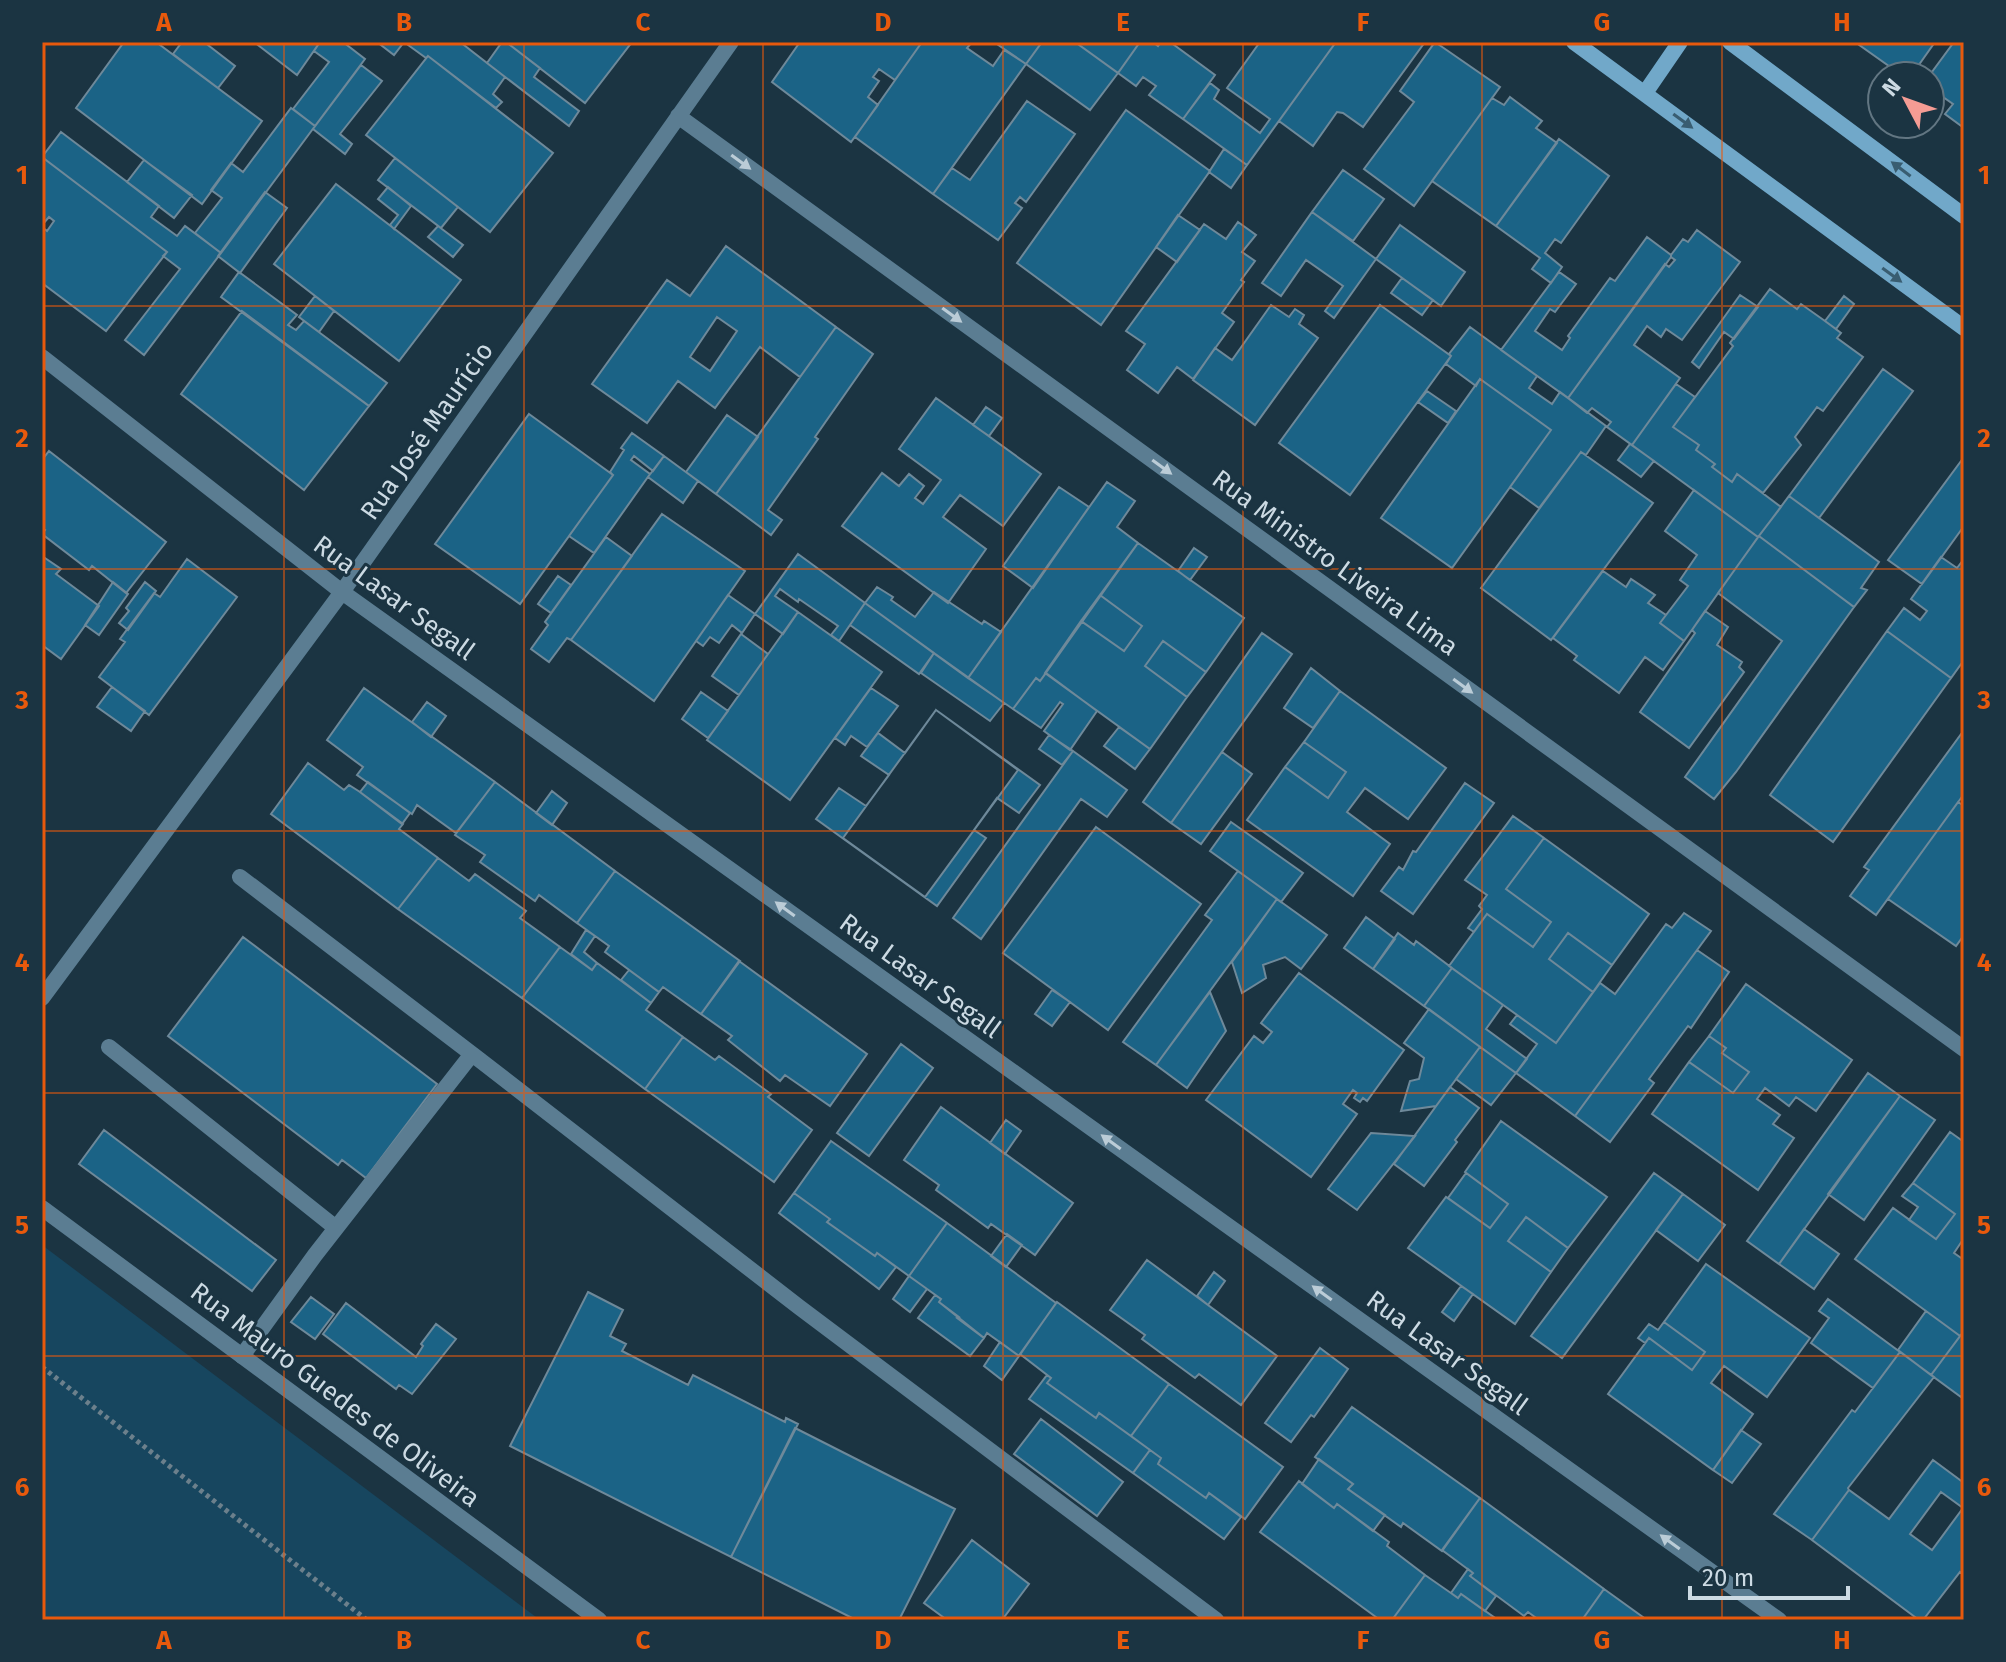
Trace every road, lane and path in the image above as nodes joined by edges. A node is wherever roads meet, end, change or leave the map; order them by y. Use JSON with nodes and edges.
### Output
{"nodes":[{"id":1,"x":731,"y":42,"type":"edge"},
{"id":2,"x":1574,"y":42,"type":"edge"},
{"id":3,"x":1680,"y":42,"type":"edge"},
{"id":4,"x":1730,"y":42,"type":"edge"},
{"id":5,"x":1645,"y":93,"type":"junction"},
{"id":6,"x":678,"y":116,"type":"junction"},
{"id":7,"x":1964,"y":216,"type":"edge"},
{"id":8,"x":1964,"y":328,"type":"edge"},
{"id":9,"x":42,"y":357,"type":"edge"},
{"id":10,"x":342,"y":592,"type":"junction"},
{"id":11,"x":240,"y":877,"type":"dead end"},
{"id":12,"x":42,"y":998,"type":"edge"},
{"id":13,"x":109,"y":1047,"type":"dead end"},
{"id":14,"x":1964,"y":1049,"type":"edge"},
{"id":15,"x":472,"y":1054,"type":"junction"},
{"id":16,"x":42,"y":1208,"type":"edge"},
{"id":17,"x":336,"y":1228,"type":"junction"},
{"id":18,"x":242,"y":1356,"type":"junction"},
{"id":19,"x":42,"y":1367,"type":"edge"},
{"id":20,"x":367,"y":1620,"type":"edge"},
{"id":21,"x":599,"y":1620,"type":"edge"},
{"id":22,"x":1216,"y":1620,"type":"edge"},
{"id":23,"x":1779,"y":1620,"type":"edge"}],
"edges":[{"from":1,"to":6,"type":"street","name":"Rua José Maurício"},
{"from":2,"to":5,"type":"street"},
{"from":3,"to":5,"type":"street"},
{"from":7,"to":4,"type":"street","one_way":true},
{"from":5,"to":8,"type":"street","one_way":true},
{"from":6,"to":10,"type":"street","name":"Rua José Maurício"},
{"from":6,"to":14,"type":"street","name":"Rua Ministro Liveira Lima","one_way":true},
{"from":9,"to":10,"type":"street","name":"Rua Lasar Segall"},
{"from":10,"to":12,"type":"street","name":"Rua José Maurício"},
{"from":23,"to":10,"type":"street","name":"Rua Lasar Segall","one_way":true},
{"from":11,"to":15,"type":"street"},
{"from":13,"to":17,"type":"street"},
{"from":15,"to":17,"type":"street"},
{"from":15,"to":22,"type":"street"},
{"from":16,"to":18,"type":"street","name":"Rua Mauro Guedes de Oliveira"},
{"from":17,"to":18,"type":"street"},
{"from":18,"to":21,"type":"street","name":"Rua Mauro Guedes de Oliveira"},
{"from":19,"to":20,"type":"path"}]}
